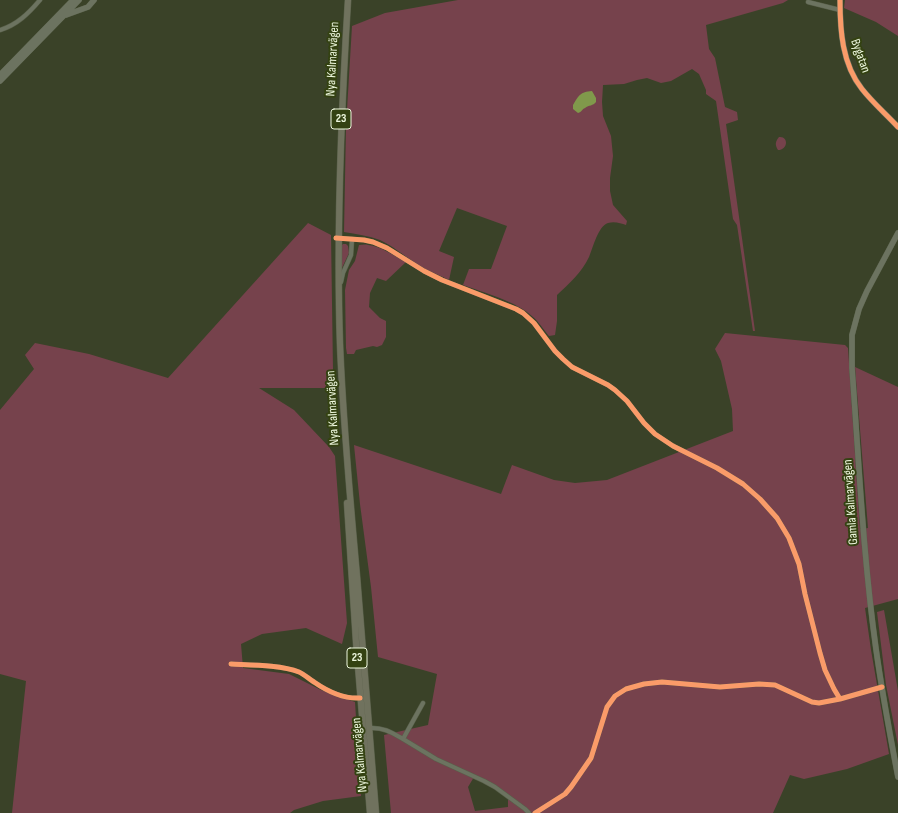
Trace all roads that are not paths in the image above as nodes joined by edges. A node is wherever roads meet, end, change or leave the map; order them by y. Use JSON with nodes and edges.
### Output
{"nodes":[{"id":1,"x":40,"y":0,"type":"edge"},
{"id":2,"x":73,"y":0,"type":"edge"},
{"id":3,"x":80,"y":0,"type":"edge"},
{"id":4,"x":94,"y":0,"type":"edge"},
{"id":5,"x":344,"y":0,"type":"edge"},
{"id":6,"x":348,"y":0,"type":"edge"},
{"id":7,"x":840,"y":0,"type":"edge"},
{"id":8,"x":808,"y":2,"type":"dead end"},
{"id":9,"x":840,"y":10,"type":"junction"},
{"id":10,"x":64,"y":16,"type":"junction"},
{"id":11,"x":0,"y":30,"type":"edge"},
{"id":12,"x":0,"y":75,"type":"edge"},
{"id":13,"x":0,"y":81,"type":"edge"},
{"id":14,"x":897,"y":125,"type":"edge"},
{"id":15,"x":898,"y":233,"type":"edge"},
{"id":16,"x":338,"y":238,"type":"junction"},
{"id":17,"x":352,"y":239,"type":"junction"},
{"id":18,"x":339,"y":293,"type":"junction"},
{"id":19,"x":231,"y":664,"type":"dead end"},
{"id":20,"x":882,"y":687,"type":"junction"},
{"id":21,"x":360,"y":698,"type":"junction"},
{"id":22,"x":840,"y":699,"type":"junction"},
{"id":23,"x":423,"y":704,"type":"dead end"},
{"id":24,"x":369,"y":728,"type":"junction"},
{"id":25,"x":403,"y":739,"type":"junction"},
{"id":26,"x":898,"y":777,"type":"edge"},
{"id":27,"x":370,"y":813,"type":"edge"},
{"id":28,"x":376,"y":813,"type":"edge"},
{"id":29,"x":529,"y":813,"type":"edge"},
{"id":30,"x":535,"y":813,"type":"edge"}],
"edges":[{"from":1,"to":11,"type":"street"},
{"from":2,"to":12,"type":"street"},
{"from":3,"to":10,"type":"street"},
{"from":4,"to":10,"type":"street"},
{"from":5,"to":16,"type":"main road","name":"Nya Kalmarvägen","number":"23"},
{"from":6,"to":16,"type":"main road","name":"Nya Kalmarvägen","number":"23"},
{"from":7,"to":9,"type":"street","name":"Bygatan"},
{"from":8,"to":9,"type":"street"},
{"from":9,"to":14,"type":"street","name":"Bygatan"},
{"from":10,"to":13,"type":"street"},
{"from":15,"to":20,"type":"street","name":"Gamla Kalmarvägen"},
{"from":16,"to":17,"type":"street"},
{"from":16,"to":18,"type":"main road","name":"Nya Kalmarvägen","number":"23"},
{"from":16,"to":21,"type":"main road","name":"Nya Kalmarvägen","number":"23"},
{"from":17,"to":18,"type":"street"},
{"from":17,"to":22,"type":"street"},
{"from":18,"to":24,"type":"main road","name":"Nya Kalmarvägen","number":"23"},
{"from":19,"to":21,"type":"street"},
{"from":20,"to":22,"type":"street"},
{"from":20,"to":26,"type":"street","name":"Gamla Kalmarvägen"},
{"from":21,"to":27,"type":"main road","name":"Nya Kalmarvägen","number":"23"},
{"from":22,"to":30,"type":"street"},
{"from":23,"to":25,"type":"street"},
{"from":24,"to":25,"type":"street"},
{"from":24,"to":28,"type":"main road","name":"Nya Kalmarvägen","number":"23"},
{"from":25,"to":29,"type":"street"}]}
